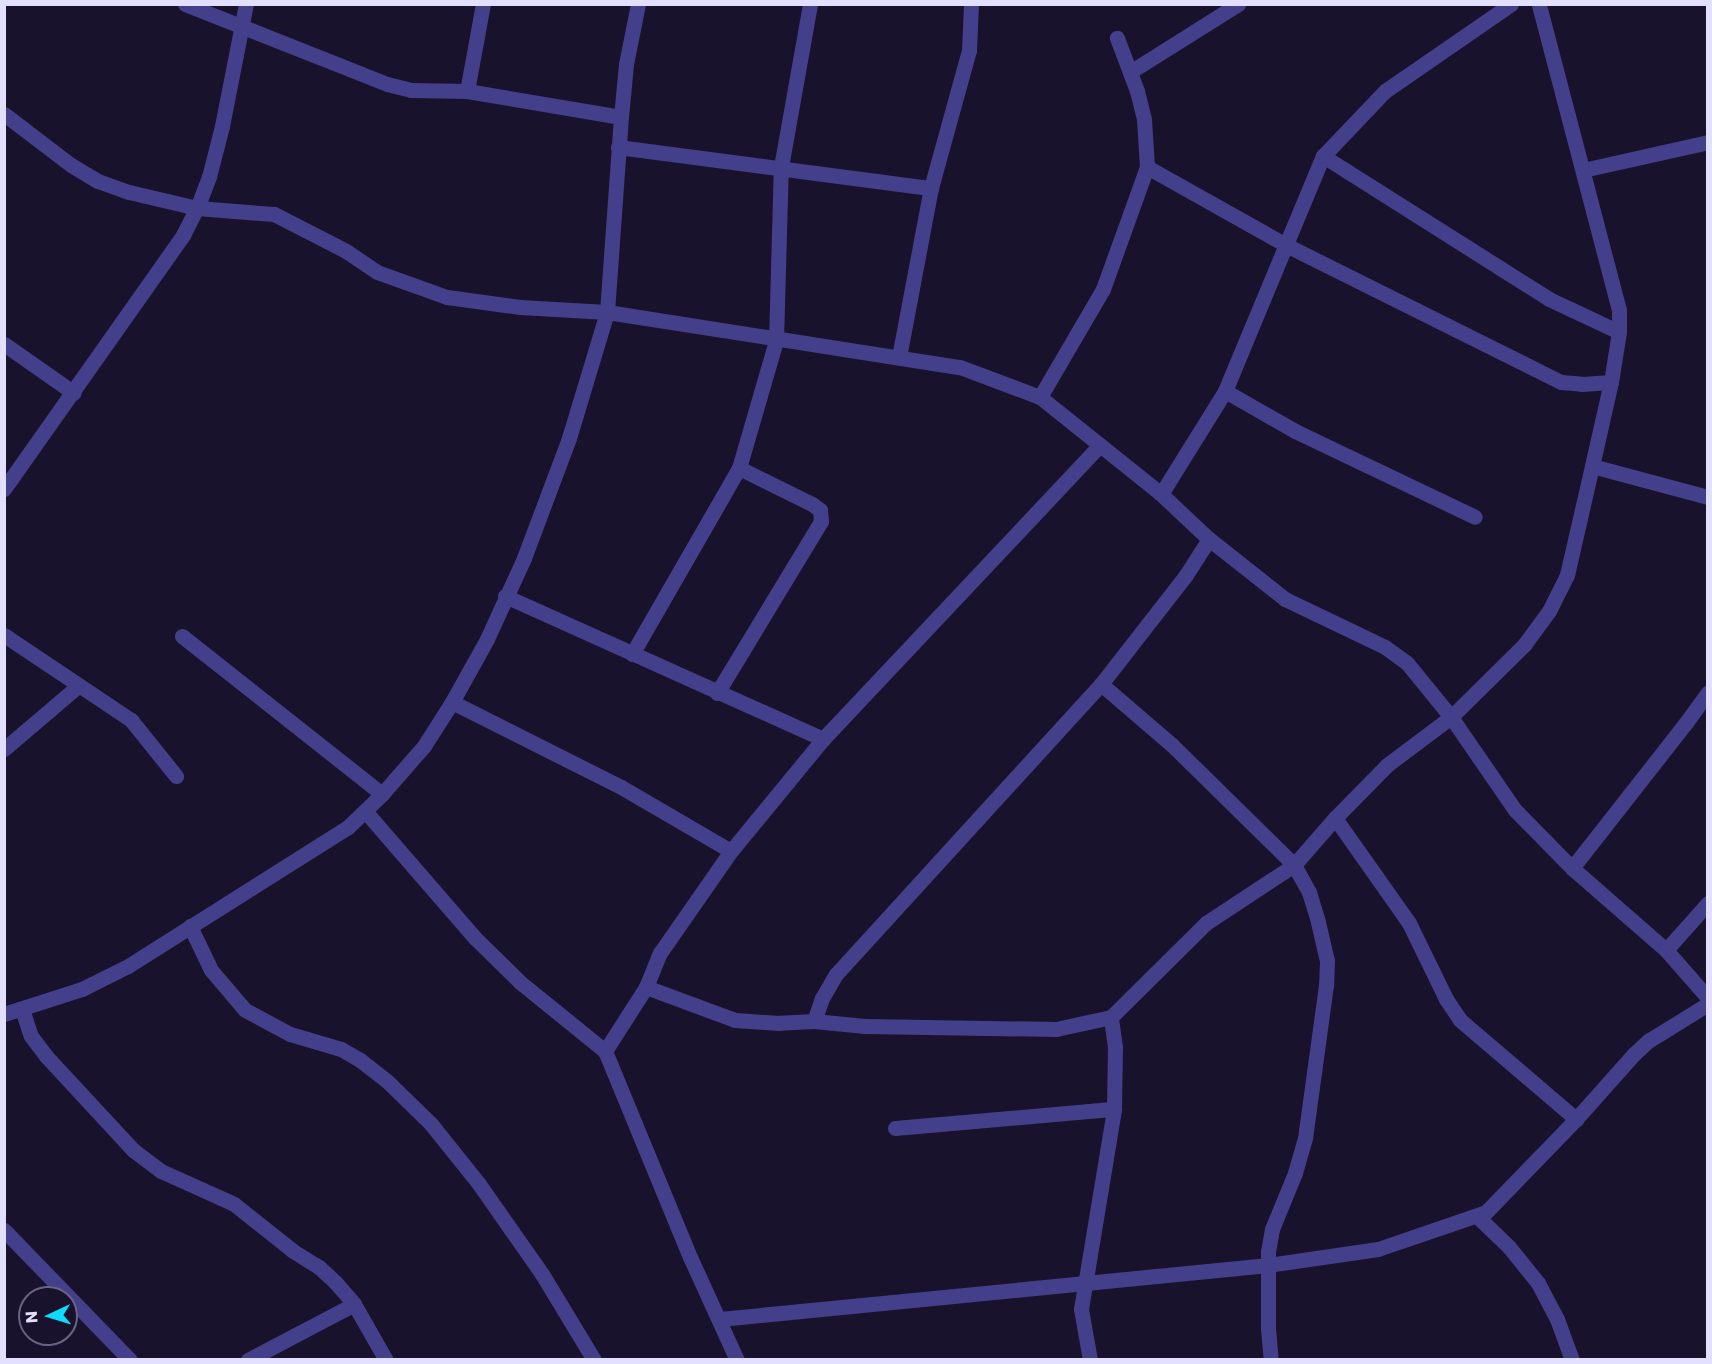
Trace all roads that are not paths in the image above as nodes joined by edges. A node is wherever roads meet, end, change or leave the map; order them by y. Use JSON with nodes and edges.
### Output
{"nodes":[{"id":1,"x":185,"y":4,"type":"edge"},
{"id":2,"x":246,"y":4,"type":"edge"},
{"id":3,"x":483,"y":4,"type":"edge"},
{"id":4,"x":638,"y":4,"type":"edge"},
{"id":5,"x":810,"y":4,"type":"edge"},
{"id":6,"x":971,"y":4,"type":"edge"},
{"id":7,"x":1238,"y":4,"type":"edge"},
{"id":8,"x":1511,"y":4,"type":"edge"},
{"id":9,"x":1539,"y":4,"type":"edge"},
{"id":10,"x":242,"y":27,"type":"junction"},
{"id":11,"x":1117,"y":38,"type":"dead end"},
{"id":12,"x":1130,"y":72,"type":"junction"},
{"id":13,"x":467,"y":91,"type":"junction"},
{"id":14,"x":4,"y":114,"type":"edge"},
{"id":15,"x":621,"y":117,"type":"junction"},
{"id":16,"x":1707,"y":141,"type":"edge"},
{"id":17,"x":618,"y":147,"type":"junction"},
{"id":18,"x":1323,"y":156,"type":"junction"},
{"id":19,"x":781,"y":167,"type":"junction"},
{"id":20,"x":1147,"y":167,"type":"junction"},
{"id":21,"x":1583,"y":170,"type":"junction"},
{"id":22,"x":931,"y":188,"type":"junction"},
{"id":23,"x":197,"y":208,"type":"junction"},
{"id":24,"x":1288,"y":246,"type":"junction"},
{"id":25,"x":607,"y":312,"type":"junction"},
{"id":26,"x":1619,"y":332,"type":"junction"},
{"id":27,"x":776,"y":341,"type":"junction"},
{"id":28,"x":4,"y":344,"type":"edge"},
{"id":29,"x":898,"y":357,"type":"junction"},
{"id":30,"x":1611,"y":381,"type":"junction"},
{"id":31,"x":1225,"y":391,"type":"junction"},
{"id":32,"x":74,"y":393,"type":"junction"},
{"id":33,"x":1040,"y":397,"type":"junction"},
{"id":34,"x":1100,"y":446,"type":"junction"},
{"id":35,"x":1592,"y":466,"type":"junction"},
{"id":36,"x":739,"y":468,"type":"junction"},
{"id":37,"x":4,"y":489,"type":"edge"},
{"id":38,"x":1161,"y":494,"type":"junction"},
{"id":39,"x":1707,"y":497,"type":"edge"},
{"id":40,"x":1475,"y":517,"type":"dead end"},
{"id":41,"x":1209,"y":539,"type":"junction"},
{"id":42,"x":505,"y":596,"type":"junction"},
{"id":43,"x":4,"y":635,"type":"edge"},
{"id":44,"x":182,"y":636,"type":"dead end"},
{"id":45,"x":632,"y":654,"type":"junction"},
{"id":46,"x":1101,"y":684,"type":"junction"},
{"id":47,"x":78,"y":686,"type":"junction"},
{"id":48,"x":1707,"y":692,"type":"edge"},
{"id":49,"x":717,"y":693,"type":"junction"},
{"id":50,"x":452,"y":702,"type":"junction"},
{"id":51,"x":1451,"y":717,"type":"junction"},
{"id":52,"x":823,"y":739,"type":"junction"},
{"id":53,"x":4,"y":749,"type":"edge"},
{"id":54,"x":176,"y":776,"type":"dead end"},
{"id":55,"x":382,"y":794,"type":"junction"},
{"id":56,"x":365,"y":811,"type":"junction"},
{"id":57,"x":1335,"y":818,"type":"junction"},
{"id":58,"x":731,"y":851,"type":"junction"},
{"id":59,"x":1294,"y":866,"type":"junction"},
{"id":60,"x":1572,"y":867,"type":"junction"},
{"id":61,"x":1707,"y":903,"type":"edge"},
{"id":62,"x":190,"y":926,"type":"junction"},
{"id":63,"x":1666,"y":950,"type":"junction"},
{"id":64,"x":646,"y":987,"type":"junction"},
{"id":65,"x":1707,"y":998,"type":"edge"},
{"id":66,"x":1707,"y":1004,"type":"edge"},
{"id":67,"x":22,"y":1009,"type":"junction"},
{"id":68,"x":4,"y":1014,"type":"edge"},
{"id":69,"x":1112,"y":1017,"type":"junction"},
{"id":70,"x":814,"y":1021,"type":"junction"},
{"id":71,"x":605,"y":1052,"type":"junction"},
{"id":72,"x":1114,"y":1109,"type":"junction"},
{"id":73,"x":1576,"y":1119,"type":"junction"},
{"id":74,"x":895,"y":1128,"type":"dead end"},
{"id":75,"x":1478,"y":1217,"type":"junction"},
{"id":76,"x":4,"y":1230,"type":"edge"},
{"id":77,"x":1268,"y":1264,"type":"junction"},
{"id":78,"x":1085,"y":1282,"type":"junction"},
{"id":79,"x":354,"y":1304,"type":"junction"},
{"id":80,"x":720,"y":1319,"type":"junction"},
{"id":81,"x":130,"y":1359,"type":"edge"},
{"id":82,"x":248,"y":1359,"type":"edge"},
{"id":83,"x":386,"y":1359,"type":"edge"},
{"id":84,"x":594,"y":1359,"type":"edge"},
{"id":85,"x":737,"y":1359,"type":"edge"},
{"id":86,"x":1090,"y":1359,"type":"edge"},
{"id":87,"x":1271,"y":1359,"type":"edge"},
{"id":88,"x":1572,"y":1359,"type":"edge"}],
"edges":[{"from":1,"to":10,"type":"street"},
{"from":2,"to":10,"type":"street"},
{"from":3,"to":13,"type":"street"},
{"from":4,"to":15,"type":"street"},
{"from":5,"to":19,"type":"street"},
{"from":6,"to":22,"type":"street"},
{"from":7,"to":12,"type":"street"},
{"from":8,"to":18,"type":"street"},
{"from":9,"to":21,"type":"street"},
{"from":10,"to":13,"type":"street"},
{"from":10,"to":23,"type":"street"},
{"from":11,"to":12,"type":"street"},
{"from":12,"to":20,"type":"street"},
{"from":13,"to":15,"type":"street"},
{"from":14,"to":23,"type":"street"},
{"from":15,"to":17,"type":"street"},
{"from":16,"to":21,"type":"street"},
{"from":17,"to":19,"type":"street"},
{"from":17,"to":25,"type":"street"},
{"from":18,"to":24,"type":"street"},
{"from":18,"to":26,"type":"street"},
{"from":19,"to":22,"type":"street"},
{"from":19,"to":27,"type":"street"},
{"from":20,"to":24,"type":"street"},
{"from":20,"to":33,"type":"street"},
{"from":21,"to":26,"type":"street"},
{"from":22,"to":29,"type":"street"},
{"from":23,"to":25,"type":"street"},
{"from":23,"to":32,"type":"street"},
{"from":24,"to":30,"type":"street"},
{"from":24,"to":31,"type":"street"},
{"from":25,"to":27,"type":"street"},
{"from":25,"to":42,"type":"street"},
{"from":26,"to":30,"type":"street"},
{"from":27,"to":29,"type":"street"},
{"from":27,"to":36,"type":"street"},
{"from":28,"to":32,"type":"street"},
{"from":29,"to":33,"type":"street"},
{"from":30,"to":35,"type":"street"},
{"from":31,"to":38,"type":"street"},
{"from":31,"to":40,"type":"street"},
{"from":32,"to":37,"type":"street"},
{"from":33,"to":34,"type":"street"},
{"from":34,"to":38,"type":"street"},
{"from":34,"to":52,"type":"street"},
{"from":35,"to":39,"type":"street"},
{"from":35,"to":51,"type":"street"},
{"from":36,"to":45,"type":"street"},
{"from":36,"to":49,"type":"street"},
{"from":38,"to":41,"type":"street"},
{"from":41,"to":46,"type":"street"},
{"from":41,"to":51,"type":"street"},
{"from":42,"to":45,"type":"street"},
{"from":42,"to":50,"type":"street"},
{"from":43,"to":47,"type":"street"},
{"from":44,"to":55,"type":"street"},
{"from":45,"to":49,"type":"street"},
{"from":46,"to":59,"type":"street"},
{"from":46,"to":70,"type":"street"},
{"from":47,"to":53,"type":"street"},
{"from":47,"to":54,"type":"street"},
{"from":48,"to":60,"type":"street"},
{"from":49,"to":52,"type":"street"},
{"from":50,"to":55,"type":"street"},
{"from":50,"to":58,"type":"street"},
{"from":51,"to":57,"type":"street"},
{"from":51,"to":60,"type":"street"},
{"from":52,"to":58,"type":"street"},
{"from":55,"to":56,"type":"street"},
{"from":56,"to":62,"type":"street"},
{"from":56,"to":71,"type":"street"},
{"from":57,"to":59,"type":"street"},
{"from":57,"to":73,"type":"street"},
{"from":58,"to":64,"type":"street"},
{"from":59,"to":69,"type":"street"},
{"from":59,"to":77,"type":"street"},
{"from":60,"to":63,"type":"street"},
{"from":61,"to":63,"type":"street"},
{"from":62,"to":67,"type":"street"},
{"from":62,"to":84,"type":"street"},
{"from":63,"to":65,"type":"street"},
{"from":64,"to":70,"type":"street"},
{"from":64,"to":71,"type":"street"},
{"from":66,"to":73,"type":"street"},
{"from":67,"to":68,"type":"street"},
{"from":67,"to":79,"type":"street"},
{"from":69,"to":70,"type":"street"},
{"from":69,"to":72,"type":"street"},
{"from":71,"to":80,"type":"street"},
{"from":72,"to":74,"type":"street"},
{"from":72,"to":78,"type":"street"},
{"from":73,"to":75,"type":"street"},
{"from":75,"to":77,"type":"street"},
{"from":75,"to":88,"type":"street"},
{"from":76,"to":81,"type":"street"},
{"from":77,"to":78,"type":"street"},
{"from":77,"to":87,"type":"street"},
{"from":78,"to":80,"type":"street"},
{"from":78,"to":86,"type":"street"},
{"from":79,"to":82,"type":"street"},
{"from":79,"to":83,"type":"street"},
{"from":80,"to":85,"type":"street"}]}
